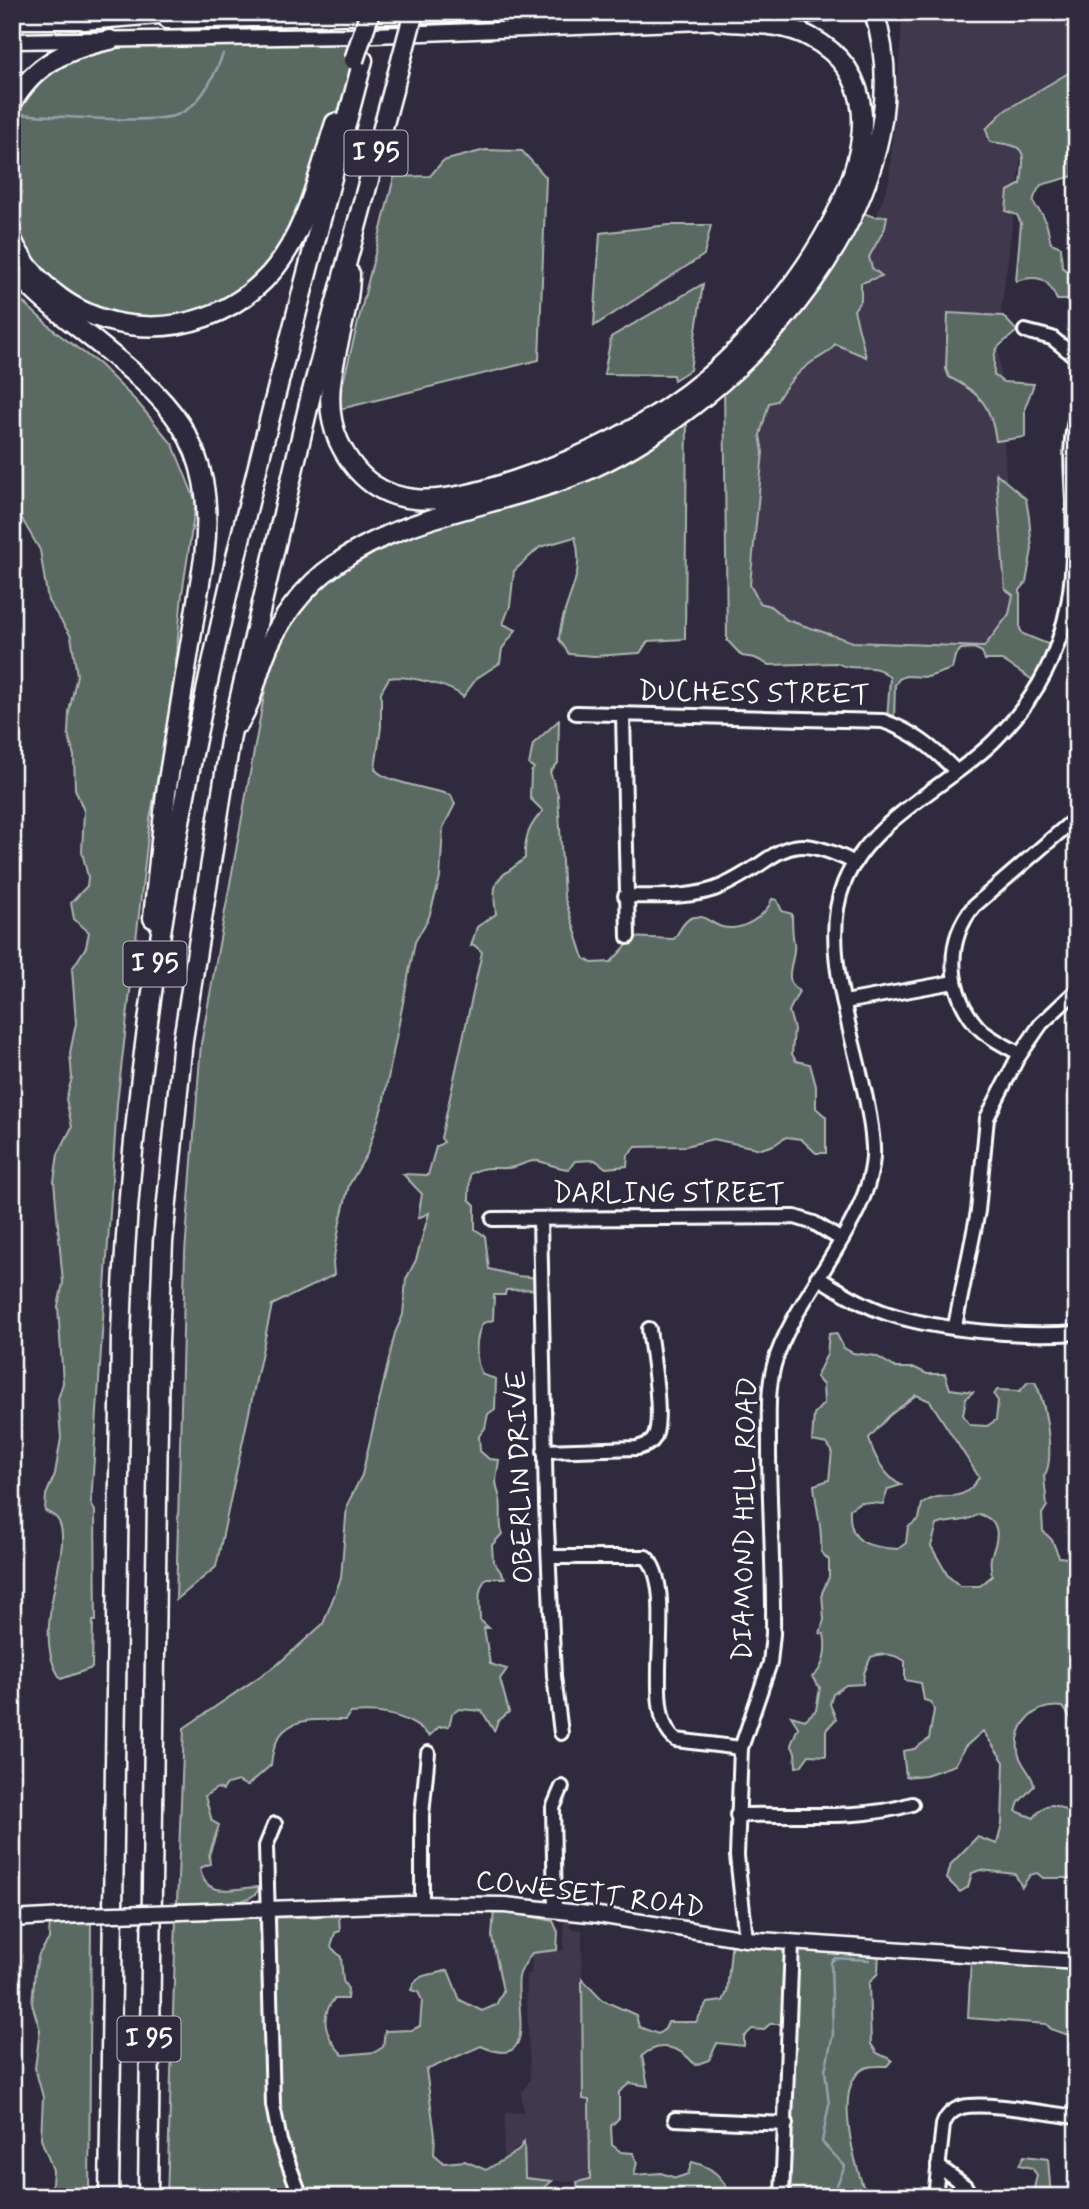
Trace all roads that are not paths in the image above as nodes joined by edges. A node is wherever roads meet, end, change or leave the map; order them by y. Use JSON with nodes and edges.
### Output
{"nodes":[{"id":1,"x":184,"y":12,"type":"edge"},
{"id":2,"x":372,"y":12,"type":"edge"},
{"id":3,"x":414,"y":12,"type":"edge"},
{"id":4,"x":547,"y":12,"type":"edge"},
{"id":5,"x":831,"y":12,"type":"edge"},
{"id":6,"x":874,"y":12,"type":"edge"},
{"id":7,"x":84,"y":20,"type":"junction"},
{"id":8,"x":12,"y":21,"type":"edge"},
{"id":9,"x":718,"y":22,"type":"junction"},
{"id":10,"x":110,"y":40,"type":"junction"},
{"id":11,"x":12,"y":41,"type":"edge"},
{"id":12,"x":358,"y":60,"type":"junction"},
{"id":13,"x":12,"y":103,"type":"edge"},
{"id":14,"x":12,"y":240,"type":"edge"},
{"id":15,"x":350,"y":249,"type":"junction"},
{"id":16,"x":12,"y":267,"type":"edge"},
{"id":17,"x":1025,"y":331,"type":"dead end"},
{"id":18,"x":1077,"y":358,"type":"edge"},
{"id":19,"x":1077,"y":414,"type":"edge"},
{"id":20,"x":1073,"y":609,"type":"edge"},
{"id":21,"x":576,"y":713,"type":"dead end"},
{"id":22,"x":623,"y":716,"type":"junction"},
{"id":23,"x":231,"y":735,"type":"junction"},
{"id":24,"x":956,"y":771,"type":"junction"},
{"id":25,"x":1077,"y":817,"type":"edge"},
{"id":26,"x":855,"y":863,"type":"junction"},
{"id":27,"x":625,"y":896,"type":"junction"},
{"id":28,"x":628,"y":937,"type":"dead end"},
{"id":29,"x":954,"y":982,"type":"junction"},
{"id":30,"x":1077,"y":990,"type":"edge"},
{"id":31,"x":845,"y":1002,"type":"junction"},
{"id":32,"x":144,"y":1033,"type":"junction"},
{"id":33,"x":1020,"y":1054,"type":"junction"},
{"id":34,"x":492,"y":1219,"type":"dead end"},
{"id":35,"x":540,"y":1219,"type":"junction"},
{"id":36,"x":840,"y":1239,"type":"junction"},
{"id":37,"x":817,"y":1277,"type":"junction"},
{"id":38,"x":955,"y":1326,"type":"junction"},
{"id":39,"x":649,"y":1329,"type":"dead end"},
{"id":40,"x":1077,"y":1333,"type":"edge"},
{"id":41,"x":544,"y":1451,"type":"junction"},
{"id":42,"x":549,"y":1557,"type":"junction"},
{"id":43,"x":561,"y":1733,"type":"dead end"},
{"id":44,"x":741,"y":1748,"type":"junction"},
{"id":45,"x":428,"y":1753,"type":"dead end"},
{"id":46,"x":562,"y":1787,"type":"dead end"},
{"id":47,"x":912,"y":1804,"type":"dead end"},
{"id":48,"x":737,"y":1815,"type":"junction"},
{"id":49,"x":275,"y":1824,"type":"dead end"},
{"id":50,"x":422,"y":1903,"type":"junction"},
{"id":51,"x":555,"y":1909,"type":"junction"},
{"id":52,"x":269,"y":1911,"type":"junction"},
{"id":53,"x":12,"y":1919,"type":"edge"},
{"id":54,"x":746,"y":1940,"type":"junction"},
{"id":55,"x":792,"y":1944,"type":"junction"},
{"id":56,"x":1077,"y":1962,"type":"edge"},
{"id":57,"x":1077,"y":2117,"type":"edge"},
{"id":58,"x":676,"y":2119,"type":"dead end"},
{"id":59,"x":786,"y":2124,"type":"junction"},
{"id":60,"x":939,"y":2166,"type":"junction"},
{"id":61,"x":109,"y":2197,"type":"edge"},
{"id":62,"x":148,"y":2197,"type":"edge"},
{"id":63,"x":301,"y":2197,"type":"edge"},
{"id":64,"x":782,"y":2197,"type":"edge"},
{"id":65,"x":934,"y":2197,"type":"edge"},
{"id":66,"x":972,"y":2197,"type":"edge"}],
"edges":[{"from":1,"to":7,"type":"highway"},
{"from":2,"to":12,"type":"highway","bridge":true},
{"from":3,"to":15,"type":"highway","number":"I 95","bridge":true},
{"from":4,"to":7,"type":"main road"},
{"from":5,"to":9,"type":"main road"},
{"from":6,"to":23,"type":"highway"},
{"from":7,"to":8,"type":"main road"},
{"from":9,"to":10,"type":"main road"},
{"from":9,"to":15,"type":"highway"},
{"from":10,"to":11,"type":"main road"},
{"from":10,"to":13,"type":"highway"},
{"from":12,"to":14,"type":"highway"},
{"from":12,"to":32,"type":"highway","number":"I 95"},
{"from":15,"to":23,"type":"highway","number":"I 95"},
{"from":16,"to":32,"type":"highway"},
{"from":17,"to":18,"type":"street"},
{"from":19,"to":20,"type":"street","name":"DIAMOND HILL ROAD"},
{"from":20,"to":24,"type":"street","name":"DIAMOND HILL ROAD"},
{"from":21,"to":22,"type":"street","name":"DUCHESS STREET"},
{"from":22,"to":24,"type":"street","name":"DUCHESS STREET"},
{"from":22,"to":27,"type":"street"},
{"from":23,"to":62,"type":"highway","number":"I 95"},
{"from":24,"to":26,"type":"street","name":"DIAMOND HILL ROAD"},
{"from":25,"to":29,"type":"street"},
{"from":26,"to":27,"type":"street"},
{"from":26,"to":31,"type":"street","name":"DIAMOND HILL ROAD"},
{"from":27,"to":28,"type":"street"},
{"from":29,"to":31,"type":"street"},
{"from":29,"to":33,"type":"street"},
{"from":30,"to":33,"type":"street"},
{"from":31,"to":36,"type":"street","name":"DIAMOND HILL ROAD"},
{"from":32,"to":61,"type":"highway","number":"I 95"},
{"from":33,"to":38,"type":"street"},
{"from":34,"to":35,"type":"street","name":"DARLING STREET"},
{"from":35,"to":36,"type":"street","name":"DARLING STREET"},
{"from":35,"to":41,"type":"street","name":"OBERLIN DRIVE"},
{"from":36,"to":37,"type":"street","name":"DIAMOND HILL ROAD"},
{"from":37,"to":38,"type":"street"},
{"from":37,"to":44,"type":"street","name":"DIAMOND HILL ROAD"},
{"from":38,"to":40,"type":"street"},
{"from":39,"to":41,"type":"street"},
{"from":41,"to":42,"type":"street","name":"OBERLIN DRIVE"},
{"from":42,"to":43,"type":"street","name":"OBERLIN DRIVE"},
{"from":42,"to":44,"type":"street"},
{"from":44,"to":48,"type":"street","name":"DIAMOND HILL ROAD"},
{"from":45,"to":50,"type":"street"},
{"from":46,"to":51,"type":"street"},
{"from":47,"to":48,"type":"street"},
{"from":48,"to":54,"type":"street","name":"DIAMOND HILL ROAD"},
{"from":49,"to":52,"type":"street"},
{"from":50,"to":51,"type":"main road","name":"COWESETT ROAD"},
{"from":50,"to":52,"type":"main road","name":"COWESETT ROAD"},
{"from":51,"to":54,"type":"main road","name":"COWESETT ROAD"},
{"from":52,"to":53,"type":"main road","name":"COWESETT ROAD","bridge":true},
{"from":52,"to":63,"type":"street"},
{"from":54,"to":55,"type":"main road","name":"COWESETT ROAD"},
{"from":55,"to":56,"type":"main road","name":"COWESETT ROAD"},
{"from":55,"to":59,"type":"street"},
{"from":57,"to":60,"type":"street"},
{"from":58,"to":59,"type":"street"},
{"from":59,"to":64,"type":"street"},
{"from":60,"to":65,"type":"street"},
{"from":60,"to":66,"type":"street"}]}
